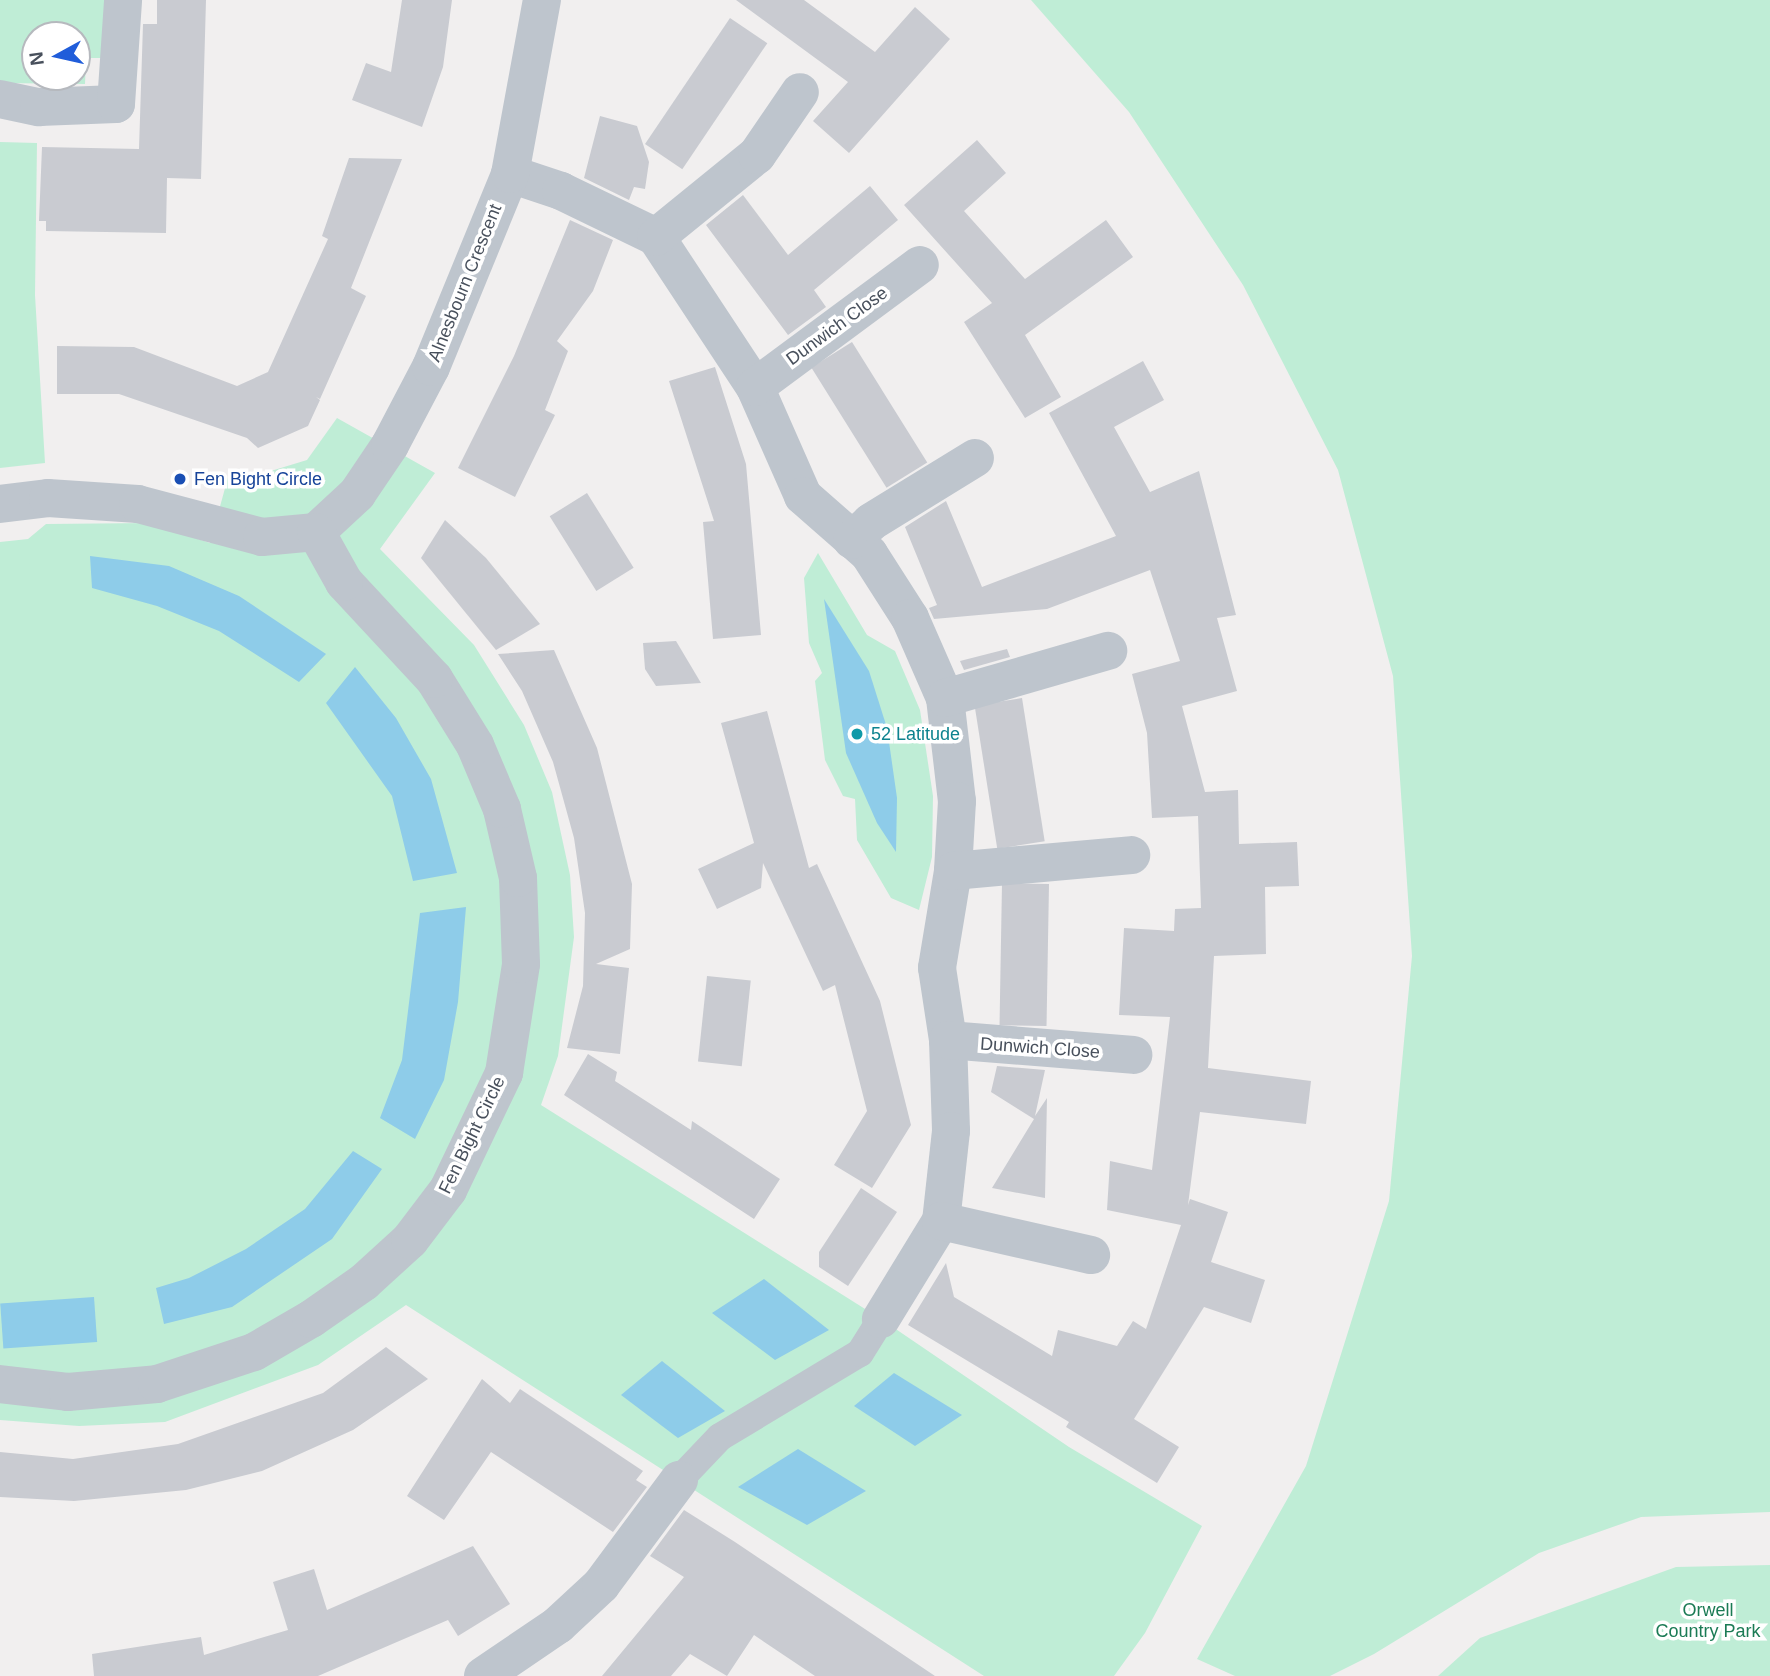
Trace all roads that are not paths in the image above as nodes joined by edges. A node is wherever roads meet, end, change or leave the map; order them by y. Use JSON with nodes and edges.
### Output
{"nodes":[{"id":1,"x":123,"y":0,"type":"edge"},
{"id":2,"x":542,"y":0,"type":"edge"},
{"id":3,"x":800,"y":92,"type":"dead end"},
{"id":4,"x":0,"y":99,"type":"edge"},
{"id":5,"x":509,"y":174,"type":"junction"},
{"id":6,"x":656,"y":237,"type":"junction"},
{"id":7,"x":920,"y":265,"type":"dead end"},
{"id":8,"x":755,"y":387,"type":"junction"},
{"id":9,"x":975,"y":458,"type":"dead end"},
{"id":10,"x":0,"y":504,"type":"edge"},
{"id":11,"x":316,"y":532,"type":"junction"},
{"id":12,"x":852,"y":540,"type":"junction"},
{"id":13,"x":1108,"y":651,"type":"dead end"},
{"id":14,"x":945,"y":698,"type":"junction"},
{"id":15,"x":1130,"y":856,"type":"dead end"},
{"id":16,"x":953,"y":871,"type":"junction"},
{"id":17,"x":948,"y":1040,"type":"junction"},
{"id":18,"x":1133,"y":1055,"type":"dead end"},
{"id":19,"x":942,"y":1221,"type":"junction"},
{"id":20,"x":1091,"y":1255,"type":"dead end"},
{"id":21,"x":881,"y":1319,"type":"joint"},
{"id":22,"x":0,"y":1384,"type":"edge"},
{"id":23,"x":679,"y":1480,"type":"joint"},
{"id":24,"x":483,"y":1676,"type":"edge"}],
"edges":[{"from":1,"to":4,"type":"street"},
{"from":2,"to":5,"type":"street","name":"Alnesbourn Crescent"},
{"from":3,"to":6,"type":"street"},
{"from":5,"to":6,"type":"street"},
{"from":5,"to":11,"type":"street","name":"Alnesbourn Crescent"},
{"from":6,"to":8,"type":"street"},
{"from":7,"to":8,"type":"street","name":"Dunwich Close"},
{"from":8,"to":12,"type":"street"},
{"from":9,"to":12,"type":"street"},
{"from":10,"to":11,"type":"street"},
{"from":11,"to":22,"type":"street","name":"Fen Bight Circle"},
{"from":12,"to":14,"type":"street"},
{"from":13,"to":14,"type":"street"},
{"from":14,"to":16,"type":"street"},
{"from":15,"to":16,"type":"street"},
{"from":16,"to":17,"type":"street"},
{"from":17,"to":18,"type":"street","name":"Dunwich Close"},
{"from":17,"to":19,"type":"street"},
{"from":19,"to":20,"type":"street"},
{"from":19,"to":21,"type":"street"},
{"from":21,"to":23,"type":"lane"},
{"from":23,"to":24,"type":"street"}]}
